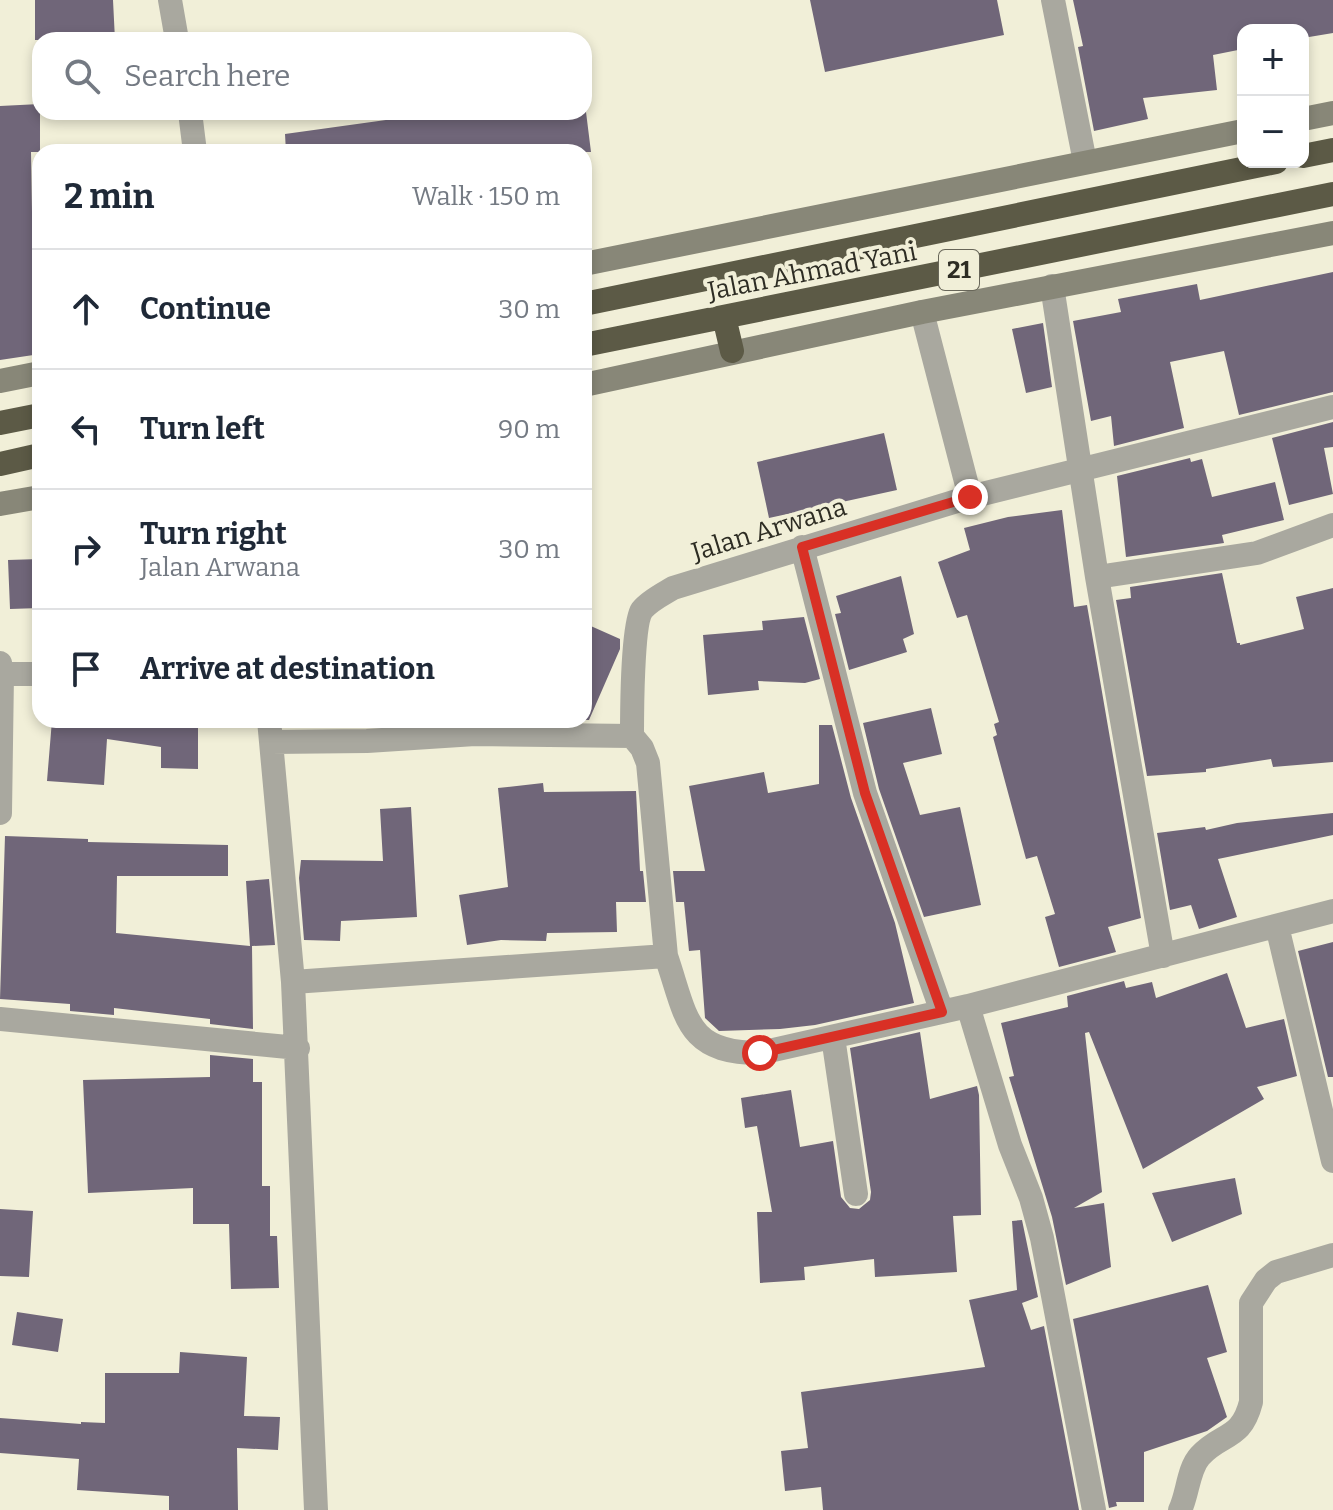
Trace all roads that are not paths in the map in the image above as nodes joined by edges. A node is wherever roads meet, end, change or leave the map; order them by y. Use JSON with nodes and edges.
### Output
{"nodes":[{"id":1,"x":170,"y":0,"type":"edge"},
{"id":2,"x":1053,"y":0,"type":"edge"},
{"id":3,"x":176,"y":32,"type":"edge"},
{"id":4,"x":1333,"y":113,"type":"edge"},
{"id":5,"x":1309,"y":118,"type":"edge"},
{"id":6,"x":191,"y":120,"type":"edge"},
{"id":7,"x":1237,"y":132,"type":"edge"},
{"id":8,"x":194,"y":144,"type":"edge"},
{"id":9,"x":1333,"y":150,"type":"edge"},
{"id":10,"x":1309,"y":155,"type":"edge"},
{"id":11,"x":1085,"y":162,"type":"junction"},
{"id":12,"x":1247,"y":168,"type":"edge"},
{"id":13,"x":1333,"y":194,"type":"edge"},
{"id":14,"x":1333,"y":233,"type":"edge"},
{"id":15,"x":592,"y":262,"type":"edge"},
{"id":16,"x":1052,"y":286,"type":"junction"},
{"id":17,"x":592,"y":302,"type":"edge"},
{"id":18,"x":922,"y":312,"type":"junction"},
{"id":19,"x":724,"y":317,"type":"junction"},
{"id":20,"x":592,"y":343,"type":"edge"},
{"id":21,"x":732,"y":351,"type":"junction"},
{"id":22,"x":32,"y":375,"type":"edge"},
{"id":23,"x":0,"y":381,"type":"edge"},
{"id":24,"x":592,"y":383,"type":"edge"},
{"id":25,"x":1333,"y":407,"type":"edge"},
{"id":26,"x":32,"y":417,"type":"edge"},
{"id":27,"x":0,"y":423,"type":"edge"},
{"id":28,"x":32,"y":457,"type":"edge"},
{"id":29,"x":0,"y":464,"type":"edge"},
{"id":30,"x":1081,"y":468,"type":"junction"},
{"id":31,"x":970,"y":497,"type":"junction"},
{"id":32,"x":32,"y":498,"type":"edge"},
{"id":33,"x":0,"y":504,"type":"edge"},
{"id":34,"x":1333,"y":525,"type":"edge"},
{"id":35,"x":802,"y":547,"type":"junction"},
{"id":36,"x":1097,"y":577,"type":"junction"},
{"id":37,"x":1,"y":668,"type":"edge"},
{"id":38,"x":32,"y":673,"type":"edge"},
{"id":39,"x":270,"y":731,"type":"edge"},
{"id":40,"x":632,"y":736,"type":"junction"},
{"id":41,"x":0,"y":813,"type":"edge"},
{"id":42,"x":1333,"y":911,"type":"edge"},
{"id":43,"x":1277,"y":926,"type":"junction"},
{"id":44,"x":666,"y":956,"type":"junction"},
{"id":45,"x":1163,"y":956,"type":"junction"},
{"id":46,"x":293,"y":982,"type":"junction"},
{"id":47,"x":968,"y":1006,"type":"junction"},
{"id":48,"x":942,"y":1012,"type":"junction"},
{"id":49,"x":0,"y":1019,"type":"edge"},
{"id":50,"x":833,"y":1037,"type":"junction"},
{"id":51,"x":298,"y":1048,"type":"junction"},
{"id":52,"x":1333,"y":1161,"type":"edge"},
{"id":53,"x":856,"y":1194,"type":"dead end"},
{"id":54,"x":1333,"y":1255,"type":"edge"},
{"id":55,"x":316,"y":1510,"type":"edge"},
{"id":56,"x":1094,"y":1510,"type":"edge"},
{"id":57,"x":1180,"y":1510,"type":"edge"}],
"edges":[{"from":1,"to":3,"type":"street"},
{"from":2,"to":11,"type":"street"},
{"from":4,"to":5,"type":"street"},
{"from":6,"to":8,"type":"street"},
{"from":7,"to":11,"type":"street"},
{"from":9,"to":10,"type":"highway"},
{"from":11,"to":15,"type":"street"},
{"from":12,"to":17,"type":"highway","name":"Jalan Ahmad Yani","number":"21"},
{"from":13,"to":19,"type":"highway","name":"Jalan Ahmad Yani","number":"21"},
{"from":14,"to":16,"type":"street"},
{"from":16,"to":18,"type":"street"},
{"from":16,"to":30,"type":"street"},
{"from":18,"to":21,"type":"street"},
{"from":18,"to":31,"type":"street"},
{"from":19,"to":20,"type":"highway","name":"Jalan Ahmad Yani","number":"21"},
{"from":19,"to":21,"type":"highway"},
{"from":21,"to":24,"type":"street"},
{"from":22,"to":23,"type":"street"},
{"from":25,"to":30,"type":"street","name":"Jalan Arwana"},
{"from":26,"to":27,"type":"highway"},
{"from":28,"to":29,"type":"highway"},
{"from":30,"to":31,"type":"street","name":"Jalan Arwana"},
{"from":30,"to":36,"type":"street"},
{"from":31,"to":35,"type":"street","name":"Jalan Arwana"},
{"from":32,"to":33,"type":"street"},
{"from":34,"to":36,"type":"street"},
{"from":35,"to":40,"type":"street","name":"Jalan Arwana"},
{"from":35,"to":48,"type":"street"},
{"from":36,"to":45,"type":"street"},
{"from":37,"to":38,"type":"street"},
{"from":37,"to":41,"type":"street"},
{"from":39,"to":40,"type":"street"},
{"from":39,"to":46,"type":"street"},
{"from":40,"to":44,"type":"street","name":"Jalan Arwana"},
{"from":42,"to":43,"type":"street"},
{"from":43,"to":45,"type":"street"},
{"from":43,"to":52,"type":"street"},
{"from":44,"to":46,"type":"street"},
{"from":44,"to":50,"type":"street","name":"Jalan Arwana"},
{"from":45,"to":47,"type":"street"},
{"from":46,"to":51,"type":"street"},
{"from":47,"to":48,"type":"street"},
{"from":47,"to":56,"type":"street"},
{"from":48,"to":50,"type":"street"},
{"from":49,"to":51,"type":"street"},
{"from":50,"to":53,"type":"street"},
{"from":51,"to":55,"type":"street"},
{"from":54,"to":57,"type":"street"}]}
